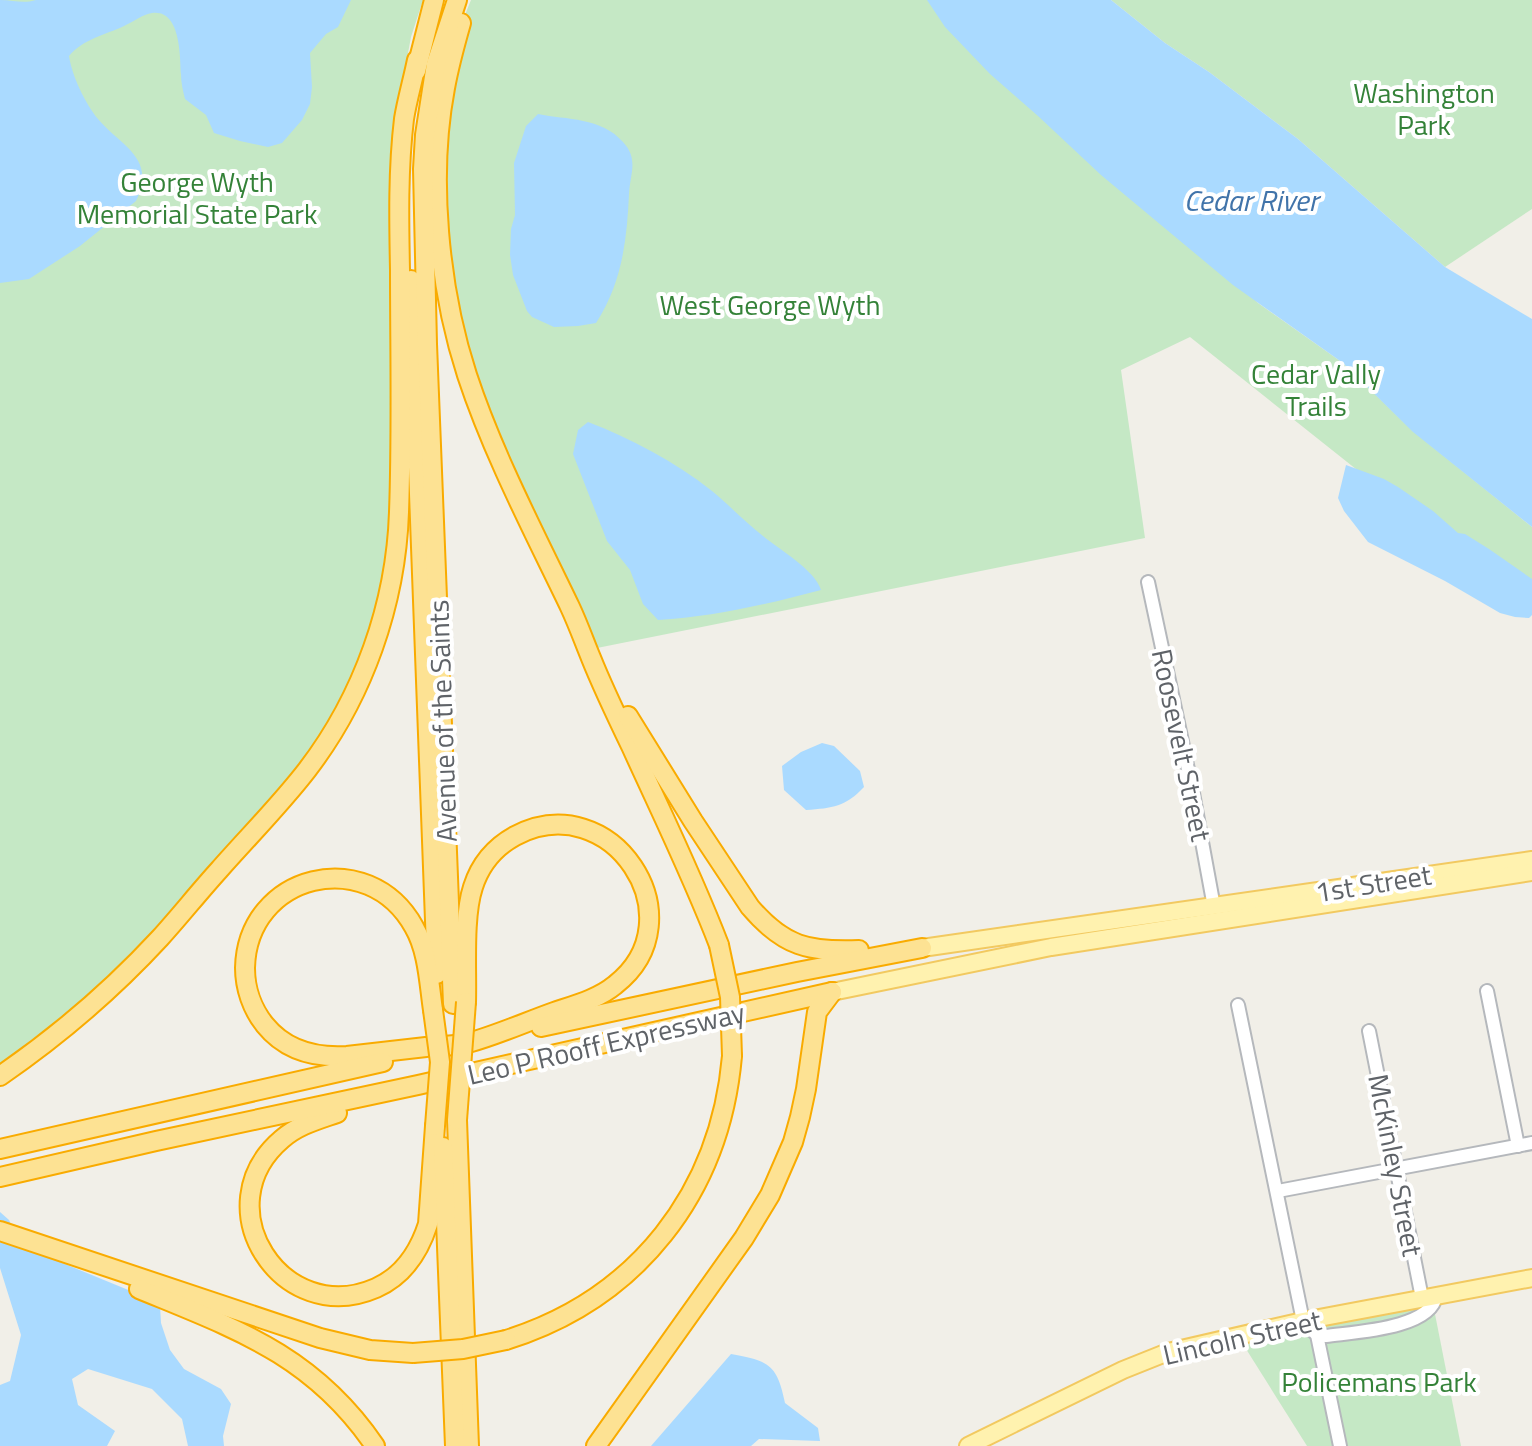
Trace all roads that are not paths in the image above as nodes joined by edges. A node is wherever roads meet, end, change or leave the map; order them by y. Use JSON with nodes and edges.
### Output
{"nodes":[{"id":1,"x":434,"y":0,"type":"edge"},
{"id":2,"x":457,"y":0,"type":"edge"},
{"id":3,"x":467,"y":0,"type":"edge"},
{"id":4,"x":417,"y":60,"type":"junction"},
{"id":5,"x":1148,"y":582,"type":"dead end"},
{"id":6,"x":572,"y":612,"type":"junction"},
{"id":7,"x":1532,"y":860,"type":"edge"},
{"id":8,"x":1532,"y":872,"type":"edge"},
{"id":9,"x":1215,"y":914,"type":"junction"},
{"id":10,"x":922,"y":948,"type":"junction"},
{"id":11,"x":1487,"y":991,"type":"dead end"},
{"id":12,"x":832,"y":992,"type":"junction"},
{"id":13,"x":1238,"y":1005,"type":"dead end"},
{"id":14,"x":448,"y":1006,"type":"junction"},
{"id":15,"x":1369,"y":1031,"type":"dead end"},
{"id":16,"x":467,"y":1043,"type":"junction"},
{"id":17,"x":0,"y":1076,"type":"edge"},
{"id":18,"x":418,"y":1085,"type":"junction"},
{"id":19,"x":445,"y":1123,"type":"junction"},
{"id":20,"x":1532,"y":1143,"type":"edge"},
{"id":21,"x":1518,"y":1146,"type":"junction"},
{"id":22,"x":0,"y":1149,"type":"edge"},
{"id":23,"x":1398,"y":1169,"type":"junction"},
{"id":24,"x":0,"y":1177,"type":"edge"},
{"id":25,"x":1278,"y":1191,"type":"junction"},
{"id":26,"x":0,"y":1231,"type":"edge"},
{"id":27,"x":1532,"y":1278,"type":"edge"},
{"id":28,"x":1429,"y":1297,"type":"junction"},
{"id":29,"x":218,"y":1312,"type":"junction"},
{"id":30,"x":1303,"y":1321,"type":"junction"},
{"id":31,"x":1317,"y":1335,"type":"junction"},
{"id":32,"x":375,"y":1446,"type":"edge"},
{"id":33,"x":455,"y":1446,"type":"edge"},
{"id":34,"x":469,"y":1446,"type":"edge"},
{"id":35,"x":596,"y":1446,"type":"edge"},
{"id":36,"x":968,"y":1446,"type":"edge"},
{"id":37,"x":1340,"y":1446,"type":"edge"}],
"edges":[{"from":1,"to":4,"type":"highway","name":"Avenue of the Saints"},
{"from":2,"to":14,"type":"highway","name":"Avenue of the Saints"},
{"from":3,"to":6,"type":"highway"},
{"from":4,"to":14,"type":"highway","name":"Avenue of the Saints"},
{"from":4,"to":17,"type":"highway"},
{"from":5,"to":9,"type":"street","name":"Roosevelt Street"},
{"from":6,"to":10,"type":"highway"},
{"from":6,"to":29,"type":"highway","bridge":true},
{"from":7,"to":9,"type":"main road","name":"1st Street"},
{"from":8,"to":9,"type":"main road","name":"1st Street"},
{"from":9,"to":10,"type":"main road","name":"Leo P Rooff Expressway"},
{"from":9,"to":12,"type":"main road","name":"Leo P Rooff Expressway"},
{"from":10,"to":16,"type":"highway","name":"Leo P Rooff Expressway"},
{"from":11,"to":21,"type":"street"},
{"from":12,"to":18,"type":"highway","name":"Leo P Rooff Expressway"},
{"from":12,"to":35,"type":"highway"},
{"from":13,"to":25,"type":"street"},
{"from":14,"to":16,"type":"highway"},
{"from":14,"to":16,"type":"highway"},
{"from":14,"to":19,"type":"highway","name":"Avenue of the Saints","bridge":true},
{"from":14,"to":19,"type":"highway","name":"Avenue of the Saints","bridge":true},
{"from":15,"to":23,"type":"street","name":"McKinley Street"},
{"from":16,"to":22,"type":"highway","name":"Leo P Rooff Expressway"},
{"from":18,"to":19,"type":"highway"},
{"from":18,"to":24,"type":"highway","name":"Leo P Rooff Expressway"},
{"from":19,"to":33,"type":"highway","name":"Avenue of the Saints"},
{"from":19,"to":34,"type":"highway","name":"Avenue of the Saints"},
{"from":20,"to":21,"type":"street"},
{"from":21,"to":23,"type":"street"},
{"from":23,"to":25,"type":"street"},
{"from":23,"to":28,"type":"street","name":"McKinley Street"},
{"from":25,"to":30,"type":"street"},
{"from":26,"to":29,"type":"highway"},
{"from":27,"to":28,"type":"main road","name":"Lincoln Street"},
{"from":28,"to":30,"type":"main road","name":"Lincoln Street"},
{"from":28,"to":31,"type":"street"},
{"from":29,"to":32,"type":"highway"},
{"from":30,"to":31,"type":"street"},
{"from":30,"to":36,"type":"main road","name":"Lincoln Street"},
{"from":31,"to":37,"type":"street"}]}
